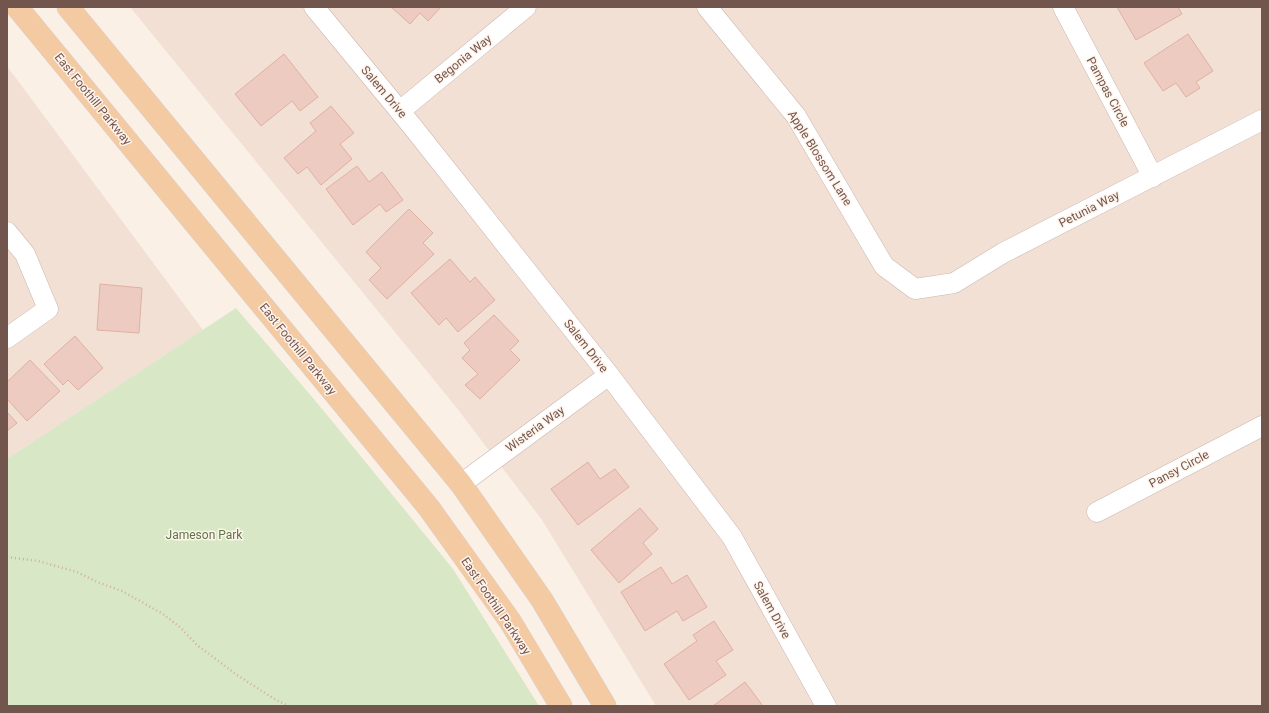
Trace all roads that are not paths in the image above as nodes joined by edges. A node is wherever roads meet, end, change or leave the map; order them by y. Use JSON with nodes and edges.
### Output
{"nodes":[{"id":1,"x":17,"y":7,"type":"edge"},
{"id":2,"x":68,"y":7,"type":"edge"},
{"id":3,"x":314,"y":7,"type":"edge"},
{"id":4,"x":526,"y":7,"type":"edge"},
{"id":5,"x":708,"y":7,"type":"edge"},
{"id":6,"x":1063,"y":7,"type":"edge"},
{"id":7,"x":400,"y":111,"type":"junction"},
{"id":8,"x":1262,"y":120,"type":"edge"},
{"id":9,"x":1153,"y":177,"type":"junction"},
{"id":10,"x":7,"y":232,"type":"edge"},
{"id":11,"x":915,"y":289,"type":"joint"},
{"id":12,"x":7,"y":338,"type":"edge"},
{"id":13,"x":609,"y":375,"type":"junction"},
{"id":14,"x":1262,"y":426,"type":"edge"},
{"id":15,"x":461,"y":484,"type":"junction"},
{"id":16,"x":1097,"y":512,"type":"dead end"},
{"id":17,"x":561,"y":706,"type":"edge"},
{"id":18,"x":605,"y":706,"type":"edge"},
{"id":19,"x":826,"y":706,"type":"edge"}],
"edges":[{"from":1,"to":17,"type":"main road","name":"East Foothill Parkway"},
{"from":2,"to":15,"type":"main road"},
{"from":3,"to":7,"type":"street","name":"Salem Drive"},
{"from":4,"to":7,"type":"street","name":"Begonia Way"},
{"from":5,"to":11,"type":"street","name":"Apple Blossom Lane"},
{"from":6,"to":9,"type":"street","name":"Pampas Circle"},
{"from":7,"to":13,"type":"street","name":"Salem Drive"},
{"from":8,"to":9,"type":"street","name":"Petunia Way"},
{"from":9,"to":11,"type":"street","name":"Petunia Way"},
{"from":10,"to":12,"type":"street"},
{"from":13,"to":15,"type":"street","name":"Wisteria Way"},
{"from":13,"to":19,"type":"street","name":"Salem Drive"},
{"from":14,"to":16,"type":"street","name":"Pansy Circle"},
{"from":15,"to":18,"type":"main road"}]}
